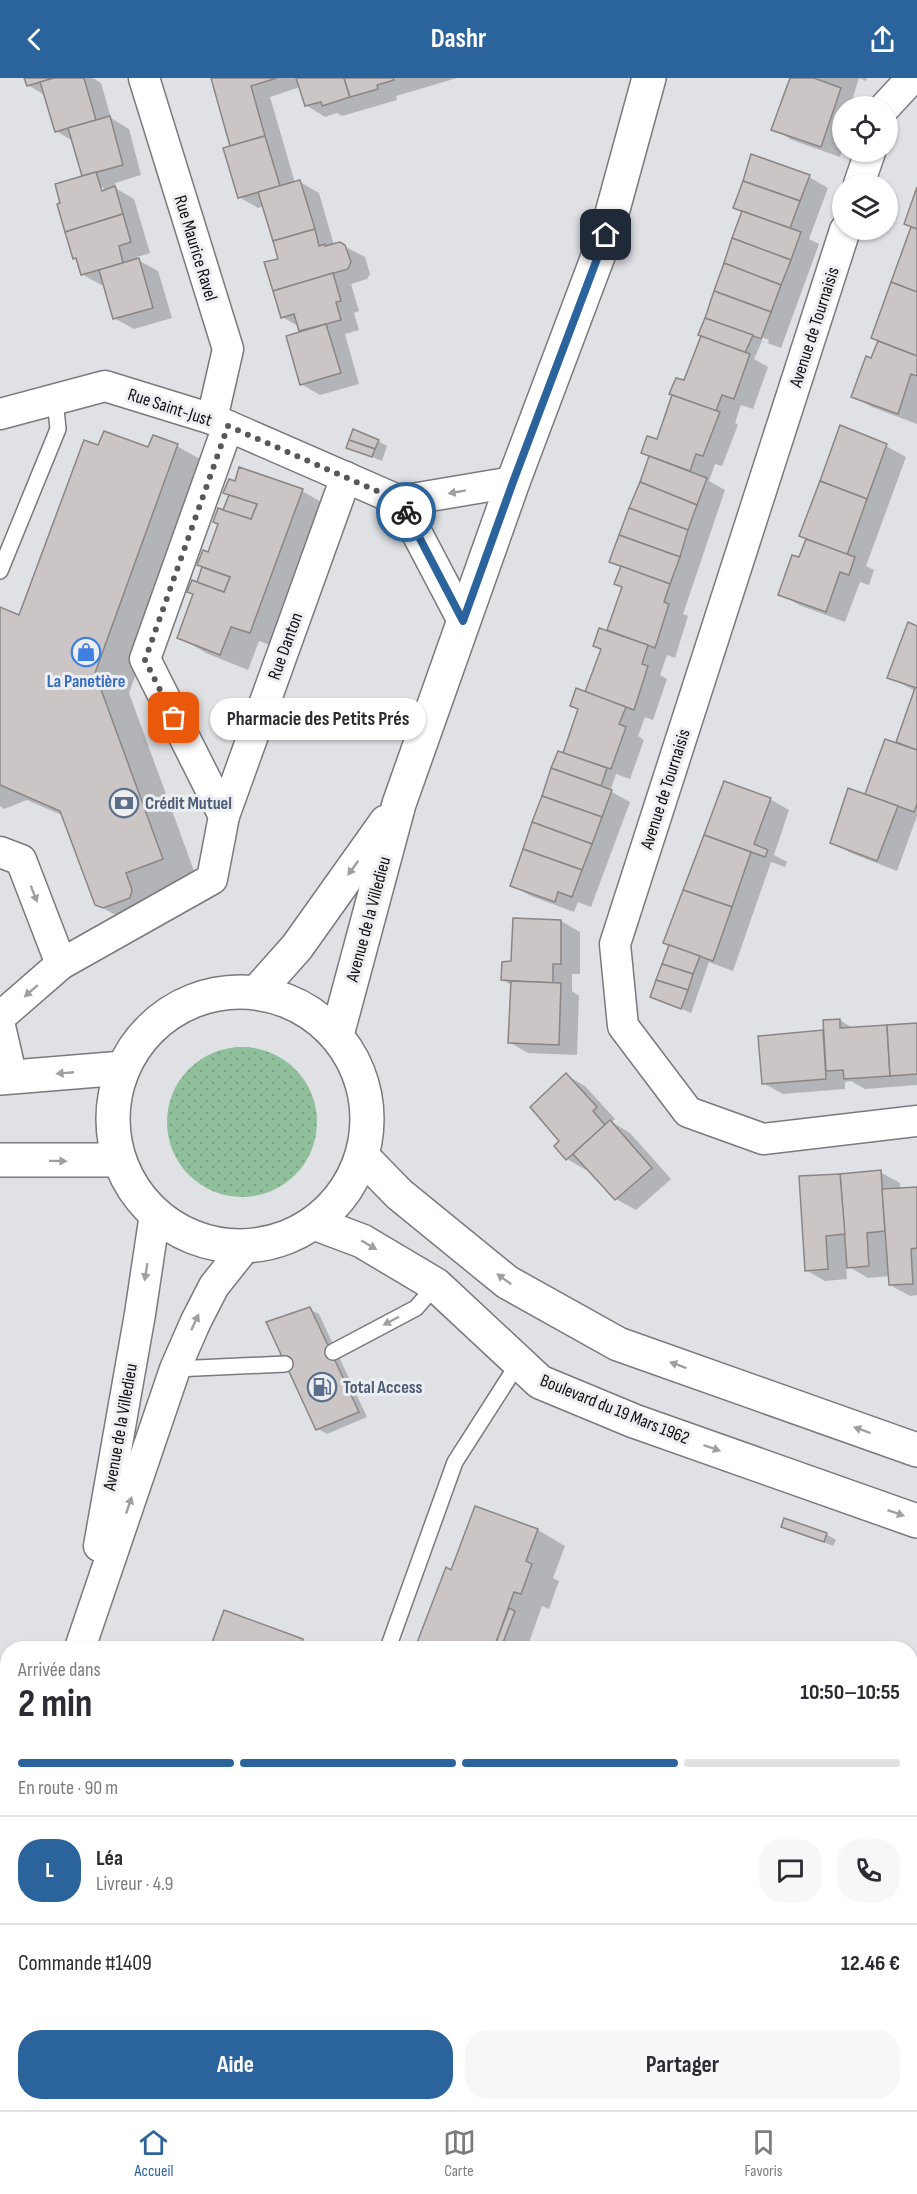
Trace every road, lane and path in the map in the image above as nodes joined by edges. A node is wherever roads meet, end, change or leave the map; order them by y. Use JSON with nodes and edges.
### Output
{"nodes":[{"id":1,"x":144,"y":78,"type":"edge"},
{"id":2,"x":649,"y":78,"type":"edge"},
{"id":3,"x":912,"y":78,"type":"edge"},
{"id":4,"x":895,"y":96,"type":"edge"},
{"id":5,"x":842,"y":240,"type":"edge"},
{"id":6,"x":55,"y":399,"type":"junction"},
{"id":7,"x":0,"y":414,"type":"edge"},
{"id":8,"x":220,"y":423,"type":"junction"},
{"id":9,"x":346,"y":477,"type":"junction"},
{"id":10,"x":513,"y":482,"type":"junction"},
{"id":11,"x":400,"y":501,"type":"junction"},
{"id":12,"x":0,"y":571,"type":"edge"},
{"id":13,"x":463,"y":621,"type":"junction"},
{"id":14,"x":399,"y":804,"type":"junction"},
{"id":15,"x":224,"y":816,"type":"junction"},
{"id":16,"x":0,"y":852,"type":"edge"},
{"id":17,"x":62,"y":964,"type":"junction"},
{"id":18,"x":257,"y":992,"type":"junction"},
{"id":19,"x":0,"y":1017,"type":"edge"},
{"id":20,"x":0,"y":1026,"type":"edge"},
{"id":21,"x":337,"y":1035,"type":"junction"},
{"id":22,"x":123,"y":1068,"type":"junction"},
{"id":23,"x":6,"y":1078,"type":"edge"},
{"id":24,"x":917,"y":1121,"type":"edge"},
{"id":25,"x":362,"y":1156,"type":"junction"},
{"id":26,"x":0,"y":1160,"type":"edge"},
{"id":27,"x":119,"y":1160,"type":"junction"},
{"id":28,"x":155,"y":1214,"type":"junction"},
{"id":29,"x":314,"y":1223,"type":"junction"},
{"id":30,"x":245,"y":1247,"type":"junction"},
{"id":31,"x":436,"y":1285,"type":"junction"},
{"id":32,"x":333,"y":1353,"type":"dead end"},
{"id":33,"x":519,"y":1362,"type":"junction"},
{"id":34,"x":285,"y":1364,"type":"dead end"},
{"id":35,"x":176,"y":1370,"type":"junction"},
{"id":36,"x":917,"y":1450,"type":"edge"},
{"id":37,"x":917,"y":1521,"type":"edge"},
{"id":38,"x":82,"y":1641,"type":"edge"},
{"id":39,"x":82,"y":1641,"type":"edge"},
{"id":40,"x":391,"y":1641,"type":"edge"}],
"edges":[{"from":1,"to":8,"type":"street","name":"Rue Maurice Ravel"},
{"from":2,"to":10,"type":"street","name":"Avenue de la Villedieu"},
{"from":3,"to":4,"type":"street"},
{"from":5,"to":24,"type":"street","name":"Avenue de Tournaisis"},
{"from":6,"to":7,"type":"street","name":"Rue Saint-Just"},
{"from":6,"to":8,"type":"street","name":"Rue Saint-Just"},
{"from":6,"to":12,"type":"lane"},
{"from":8,"to":9,"type":"street","name":"Rue Saint-Just"},
{"from":8,"to":15,"type":"street"},
{"from":9,"to":11,"type":"street","name":"Rue Saint-Just"},
{"from":9,"to":15,"type":"street","name":"Rue Danton"},
{"from":10,"to":11,"type":"street","one_way":true},
{"from":10,"to":13,"type":"street","name":"Avenue de la Villedieu"},
{"from":11,"to":13,"type":"street"},
{"from":13,"to":14,"type":"street","name":"Avenue de la Villedieu"},
{"from":14,"to":18,"type":"street","name":"Avenue de la Villedieu","one_way":true},
{"from":14,"to":21,"type":"street","name":"Avenue de la Villedieu"},
{"from":15,"to":17,"type":"street","name":"Rue Danton"},
{"from":16,"to":17,"type":"street","one_way":true},
{"from":17,"to":19,"type":"street","name":"Rue Danton","one_way":true},
{"from":18,"to":21,"type":"street"},
{"from":18,"to":22,"type":"street"},
{"from":20,"to":23,"type":"street"},
{"from":21,"to":25,"type":"street"},
{"from":22,"to":23,"type":"street","one_way":true},
{"from":22,"to":27,"type":"street"},
{"from":25,"to":29,"type":"street"},
{"from":36,"to":25,"type":"street","one_way":true},
{"from":26,"to":27,"type":"street","one_way":true},
{"from":27,"to":28,"type":"street"},
{"from":28,"to":30,"type":"street"},
{"from":28,"to":38,"type":"street","name":"Avenue de la Villedieu","one_way":true},
{"from":29,"to":30,"type":"street"},
{"from":29,"to":31,"type":"street","name":"Boulevard du 19 Mars 1962","one_way":true},
{"from":35,"to":30,"type":"street","name":"Avenue de la Villedieu","one_way":true},
{"from":31,"to":32,"type":"lane","one_way":true},
{"from":31,"to":33,"type":"street","name":"Boulevard du 19 Mars 1962"},
{"from":33,"to":37,"type":"street","name":"Boulevard du 19 Mars 1962","one_way":true},
{"from":33,"to":40,"type":"lane"},
{"from":34,"to":35,"type":"lane"},
{"from":39,"to":35,"type":"street","name":"Avenue de la Villedieu","one_way":true}]}
